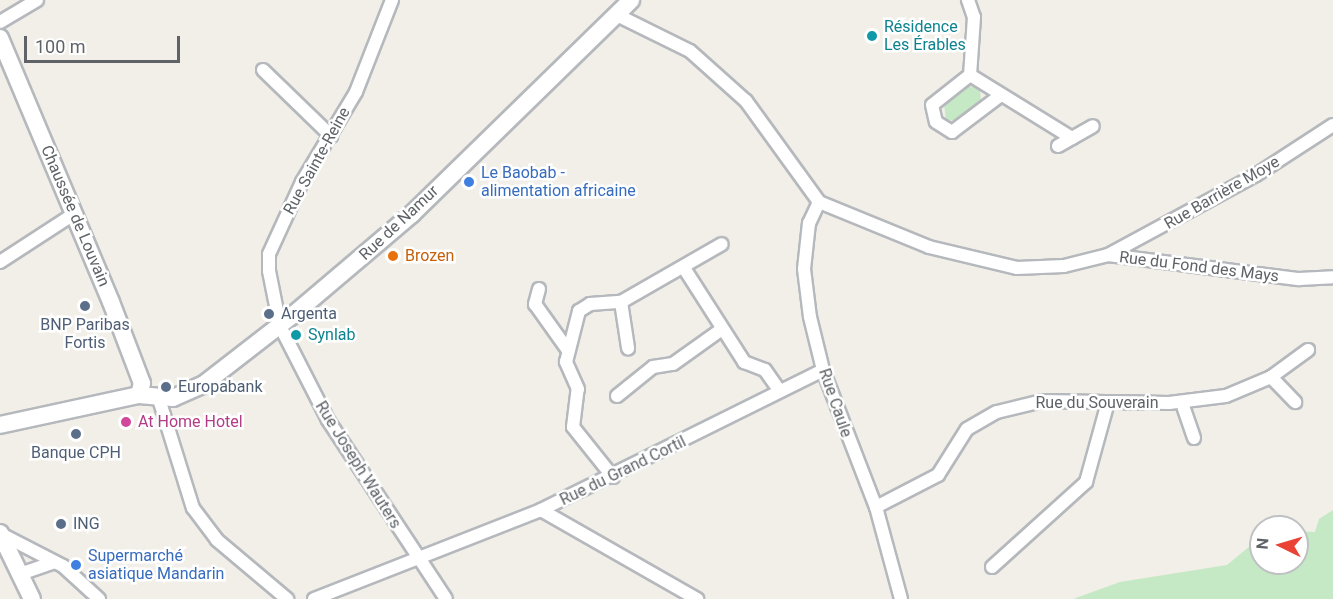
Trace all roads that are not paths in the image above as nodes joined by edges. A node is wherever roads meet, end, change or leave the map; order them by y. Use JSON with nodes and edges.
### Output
{"nodes":[{"id":1,"x":38,"y":0,"type":"edge"},
{"id":2,"x":392,"y":0,"type":"edge"},
{"id":3,"x":630,"y":0,"type":"edge"},
{"id":4,"x":968,"y":0,"type":"edge"},
{"id":5,"x":617,"y":15,"type":"junction"},
{"id":6,"x":0,"y":22,"type":"edge"},
{"id":7,"x":0,"y":38,"type":"edge"},
{"id":8,"x":263,"y":70,"type":"dead end"},
{"id":9,"x":970,"y":75,"type":"junction"},
{"id":10,"x":1001,"y":94,"type":"junction"},
{"id":11,"x":1333,"y":125,"type":"edge"},
{"id":12,"x":1093,"y":126,"type":"dead end"},
{"id":13,"x":331,"y":136,"type":"junction"},
{"id":14,"x":1071,"y":138,"type":"junction"},
{"id":15,"x":1058,"y":146,"type":"dead end"},
{"id":16,"x":819,"y":201,"type":"junction"},
{"id":17,"x":74,"y":214,"type":"junction"},
{"id":18,"x":722,"y":244,"type":"dead end"},
{"id":19,"x":1108,"y":255,"type":"junction"},
{"id":20,"x":0,"y":262,"type":"edge"},
{"id":21,"x":684,"y":268,"type":"junction"},
{"id":22,"x":1333,"y":277,"type":"edge"},
{"id":23,"x":539,"y":289,"type":"dead end"},
{"id":24,"x":621,"y":302,"type":"junction"},
{"id":25,"x":280,"y":326,"type":"junction"},
{"id":26,"x":722,"y":329,"type":"junction"},
{"id":27,"x":628,"y":348,"type":"dead end"},
{"id":28,"x":567,"y":349,"type":"junction"},
{"id":29,"x":1308,"y":350,"type":"dead end"},
{"id":30,"x":823,"y":369,"type":"junction"},
{"id":31,"x":1271,"y":377,"type":"junction"},
{"id":32,"x":779,"y":390,"type":"junction"},
{"id":33,"x":139,"y":395,"type":"junction"},
{"id":34,"x":617,"y":396,"type":"dead end"},
{"id":35,"x":159,"y":399,"type":"junction"},
{"id":36,"x":1108,"y":402,"type":"junction"},
{"id":37,"x":1295,"y":402,"type":"dead end"},
{"id":38,"x":1182,"y":403,"type":"junction"},
{"id":39,"x":0,"y":425,"type":"edge"},
{"id":40,"x":1194,"y":438,"type":"dead end"},
{"id":41,"x":614,"y":477,"type":"junction"},
{"id":42,"x":876,"y":507,"type":"junction"},
{"id":43,"x":541,"y":510,"type":"junction"},
{"id":44,"x":0,"y":533,"type":"edge"},
{"id":45,"x":416,"y":558,"type":"junction"},
{"id":46,"x":54,"y":562,"type":"junction"},
{"id":47,"x":993,"y":567,"type":"dead end"},
{"id":48,"x":20,"y":574,"type":"junction"},
{"id":49,"x":32,"y":599,"type":"edge"},
{"id":50,"x":99,"y":599,"type":"edge"},
{"id":51,"x":287,"y":599,"type":"edge"},
{"id":52,"x":314,"y":599,"type":"edge"},
{"id":53,"x":446,"y":599,"type":"edge"},
{"id":54,"x":697,"y":599,"type":"edge"},
{"id":55,"x":901,"y":599,"type":"edge"}],
"edges":[{"from":1,"to":6,"type":"street"},
{"from":2,"to":13,"type":"street","name":"Rue Sainte-Reine"},
{"from":3,"to":5,"type":"street","name":"Rue de Namur"},
{"from":4,"to":9,"type":"street"},
{"from":5,"to":16,"type":"street"},
{"from":5,"to":25,"type":"street","name":"Rue de Namur"},
{"from":7,"to":17,"type":"street","name":"Chaussée de Louvain"},
{"from":8,"to":13,"type":"street"},
{"from":9,"to":10,"type":"street"},
{"from":9,"to":10,"type":"street"},
{"from":10,"to":14,"type":"street"},
{"from":11,"to":19,"type":"street","name":"Rue Barrière Moye"},
{"from":12,"to":14,"type":"street"},
{"from":13,"to":25,"type":"street","name":"Rue Sainte-Reine"},
{"from":14,"to":15,"type":"street"},
{"from":16,"to":19,"type":"street","name":"Rue du Fond des Mays"},
{"from":16,"to":30,"type":"street","name":"Rue Caule"},
{"from":17,"to":20,"type":"street"},
{"from":17,"to":33,"type":"street","name":"Chaussée de Louvain"},
{"from":18,"to":21,"type":"street"},
{"from":19,"to":22,"type":"street","name":"Rue du Fond des Mays"},
{"from":21,"to":24,"type":"street"},
{"from":21,"to":26,"type":"street"},
{"from":23,"to":28,"type":"street"},
{"from":24,"to":27,"type":"street"},
{"from":24,"to":28,"type":"street"},
{"from":25,"to":35,"type":"street","name":"Rue de Namur"},
{"from":25,"to":45,"type":"street","name":"Rue Joseph Wauters"},
{"from":26,"to":32,"type":"street"},
{"from":26,"to":34,"type":"street"},
{"from":28,"to":41,"type":"street"},
{"from":29,"to":31,"type":"street","name":"Rue du Souverain"},
{"from":30,"to":32,"type":"street","name":"Rue du Grand Cortil"},
{"from":30,"to":42,"type":"street","name":"Rue Caule"},
{"from":31,"to":37,"type":"street"},
{"from":31,"to":38,"type":"street","name":"Rue du Souverain"},
{"from":32,"to":41,"type":"street","name":"Rue du Grand Cortil"},
{"from":33,"to":35,"type":"street","name":"Rue de Namur"},
{"from":33,"to":39,"type":"street"},
{"from":35,"to":51,"type":"street"},
{"from":36,"to":38,"type":"street","name":"Rue du Souverain"},
{"from":36,"to":42,"type":"street","name":"Rue du Souverain"},
{"from":36,"to":47,"type":"street"},
{"from":38,"to":40,"type":"street"},
{"from":41,"to":43,"type":"street","name":"Rue du Grand Cortil"},
{"from":42,"to":55,"type":"street","name":"Rue Caule"},
{"from":43,"to":45,"type":"street","name":"Rue du Grand Cortil"},
{"from":43,"to":54,"type":"street"},
{"from":44,"to":46,"type":"street"},
{"from":44,"to":48,"type":"street"},
{"from":45,"to":52,"type":"street","name":"Rue du Grand Cortil"},
{"from":45,"to":53,"type":"street","name":"Rue Joseph Wauters"},
{"from":46,"to":48,"type":"street"},
{"from":46,"to":50,"type":"street"},
{"from":48,"to":49,"type":"street"}]}
